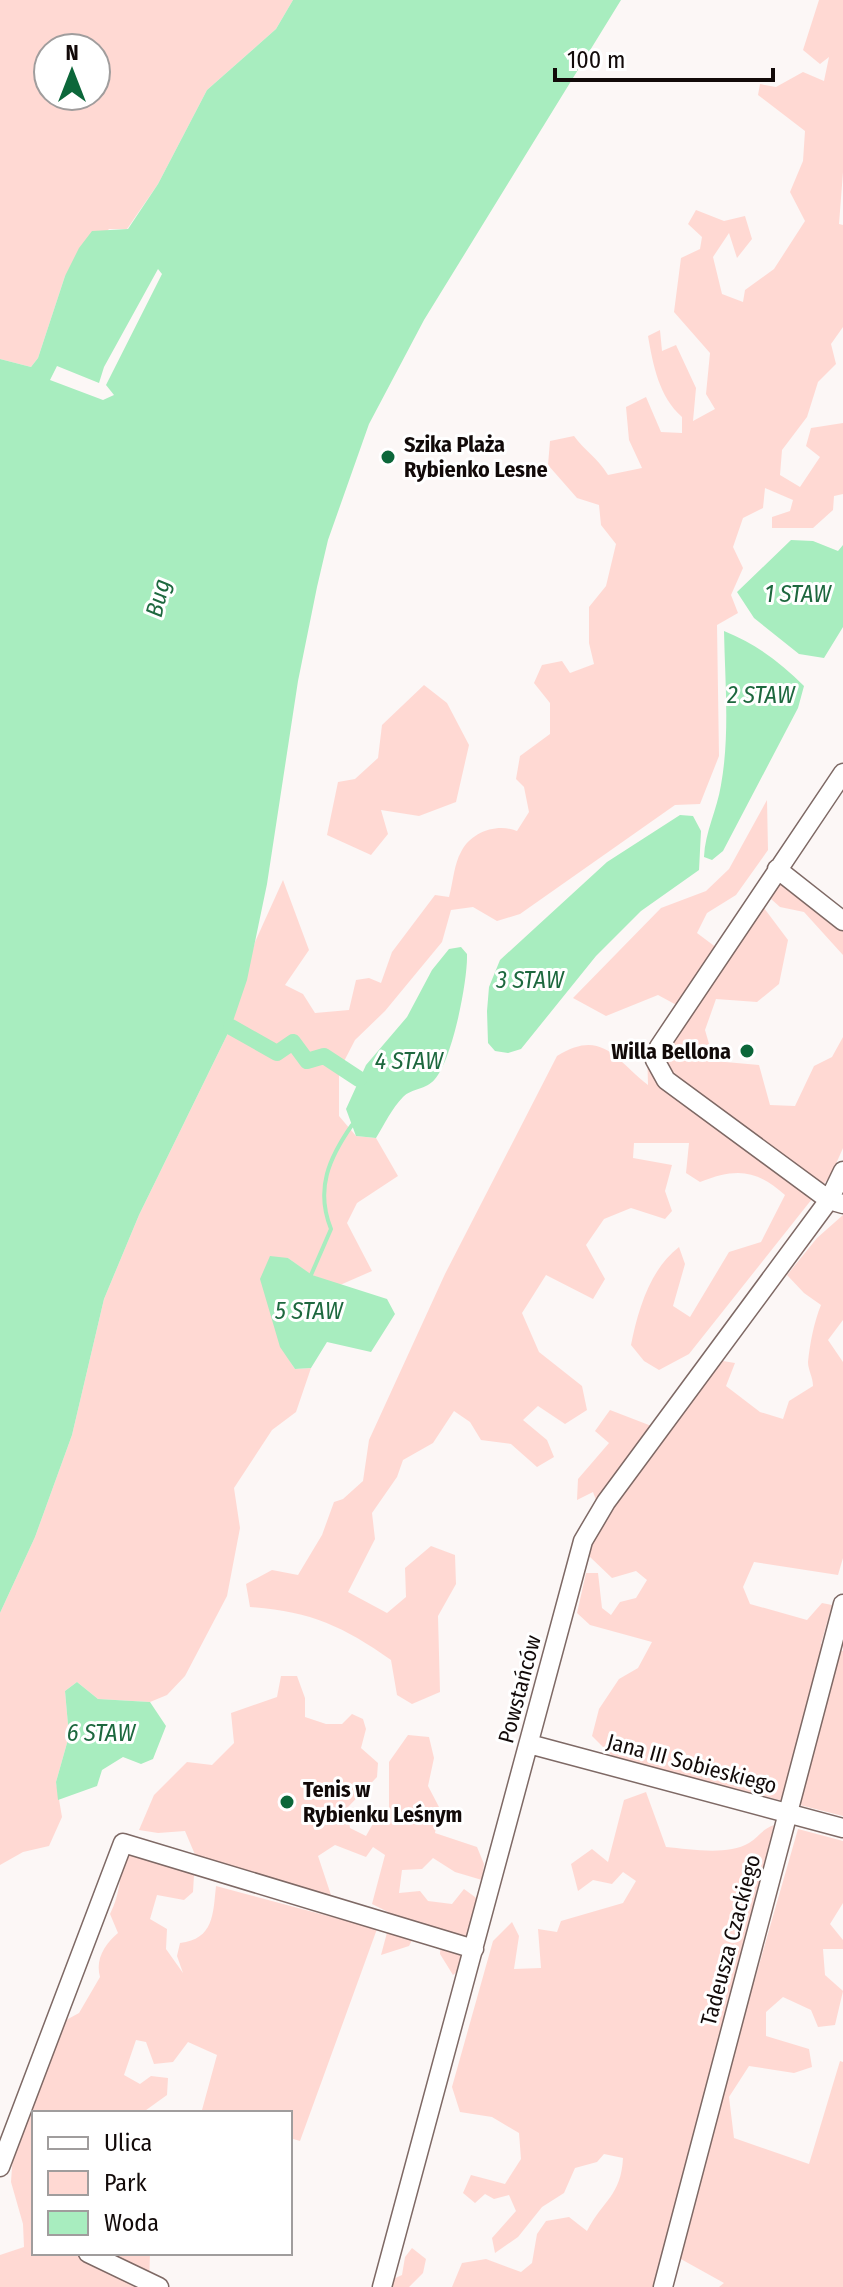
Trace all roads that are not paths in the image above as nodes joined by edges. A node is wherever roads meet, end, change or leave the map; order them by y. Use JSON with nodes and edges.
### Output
{"nodes":[{"id":1,"x":843,"y":773,"type":"edge"},
{"id":2,"x":777,"y":869,"type":"junction"},
{"id":3,"x":843,"y":921,"type":"edge"},
{"id":4,"x":843,"y":1171,"type":"edge"},
{"id":5,"x":836,"y":1202,"type":"edge"},
{"id":6,"x":843,"y":1604,"type":"edge"},
{"id":7,"x":529,"y":1744,"type":"junction"},
{"id":8,"x":787,"y":1814,"type":"junction"},
{"id":9,"x":843,"y":1828,"type":"edge"},
{"id":10,"x":474,"y":1949,"type":"junction"},
{"id":11,"x":0,"y":2167,"type":"edge"},
{"id":12,"x":92,"y":2255,"type":"edge"},
{"id":13,"x":159,"y":2287,"type":"edge"},
{"id":14,"x":382,"y":2287,"type":"edge"},
{"id":15,"x":663,"y":2287,"type":"edge"}],
"edges":[{"from":1,"to":2,"type":"street"},
{"from":2,"to":3,"type":"street"},
{"from":2,"to":5,"type":"street"},
{"from":4,"to":5,"type":"street","name":"Powstańców"},
{"from":5,"to":7,"type":"street","name":"Powstańców"},
{"from":6,"to":8,"type":"street","name":"Tadeusza Czackiego"},
{"from":7,"to":8,"type":"street","name":"Jana III Sobieskiego"},
{"from":7,"to":10,"type":"street","name":"Powstańców"},
{"from":8,"to":9,"type":"street","name":"Jana III Sobieskiego"},
{"from":8,"to":15,"type":"street","name":"Tadeusza Czackiego"},
{"from":10,"to":11,"type":"street"},
{"from":10,"to":14,"type":"street","name":"Powstańców"},
{"from":12,"to":13,"type":"street"}]}
